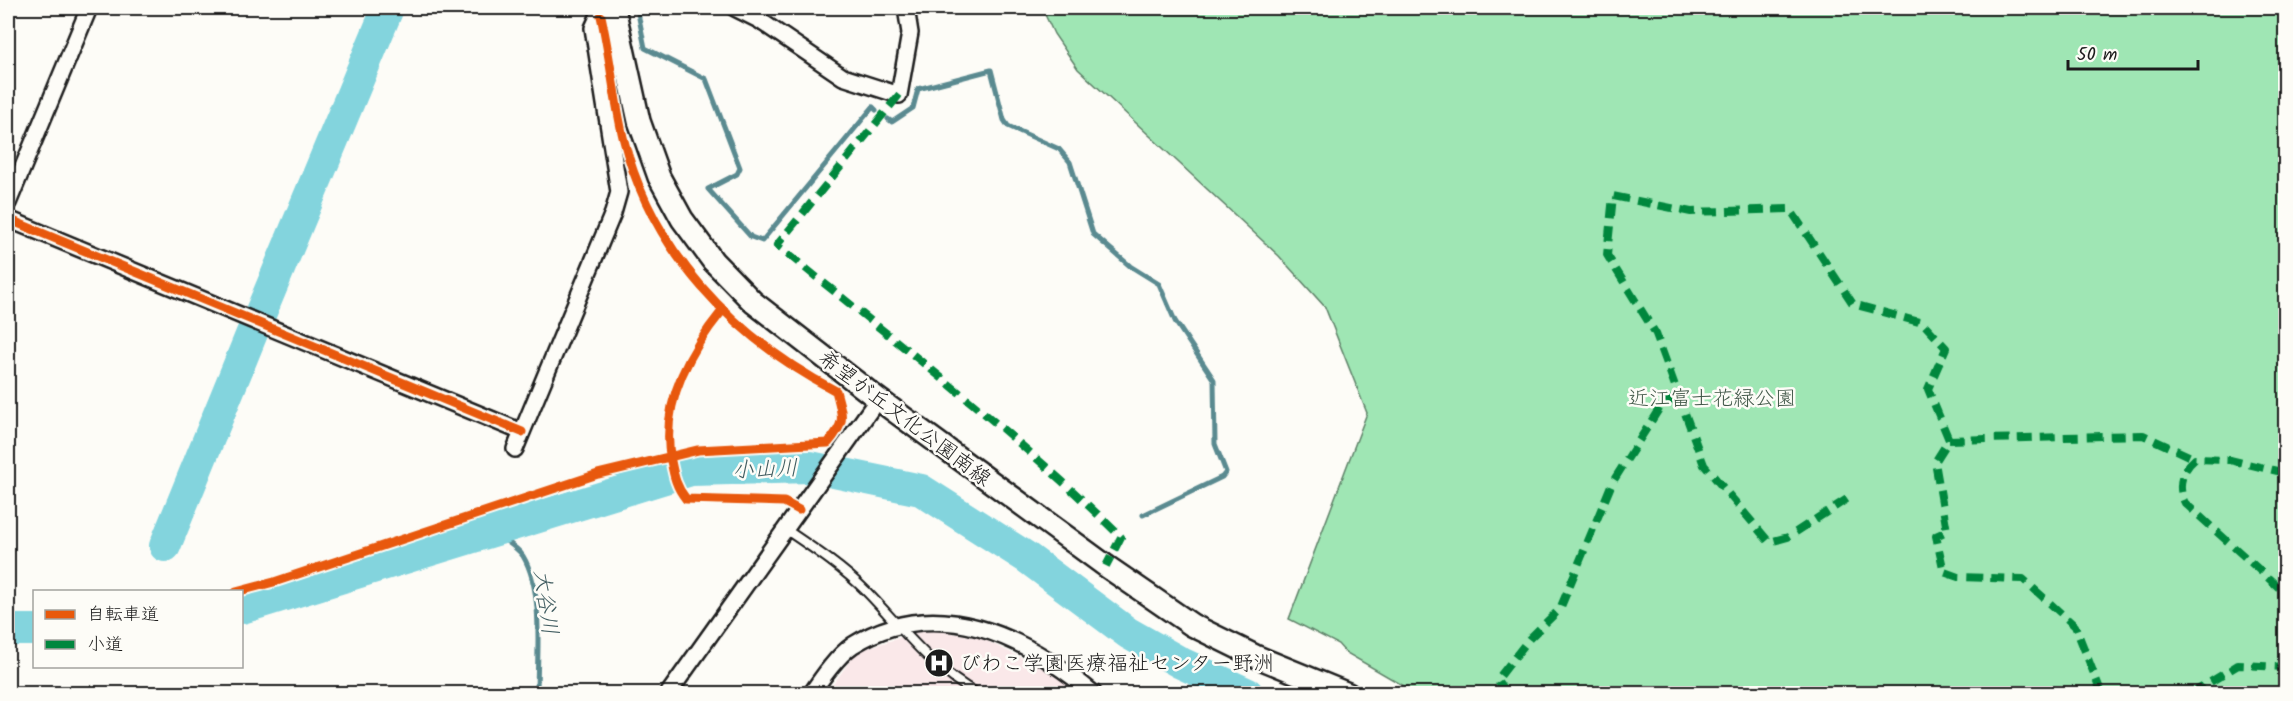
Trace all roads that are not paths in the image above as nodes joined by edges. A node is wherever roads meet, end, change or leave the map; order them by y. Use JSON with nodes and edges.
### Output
{"nodes":[{"id":1,"x":89,"y":8,"type":"edge"},
{"id":2,"x":735,"y":8,"type":"edge"},
{"id":3,"x":906,"y":8,"type":"edge"},
{"id":4,"x":614,"y":10,"type":"edge"},
{"id":5,"x":8,"y":203,"type":"edge"},
{"id":6,"x":8,"y":219,"type":"edge"},
{"id":7,"x":878,"y":399,"type":"junction"},
{"id":8,"x":522,"y":432,"type":"junction"},
{"id":9,"x":515,"y":449,"type":"dead end"},
{"id":10,"x":785,"y":529,"type":"junction"},
{"id":11,"x":895,"y":624,"type":"junction"},
{"id":12,"x":668,"y":693,"type":"edge"},
{"id":13,"x":811,"y":693,"type":"edge"},
{"id":14,"x":978,"y":693,"type":"edge"},
{"id":15,"x":1094,"y":693,"type":"edge"},
{"id":16,"x":1348,"y":693,"type":"edge"}],
"edges":[{"from":1,"to":5,"type":"street"},
{"from":2,"to":3,"type":"street"},
{"from":4,"to":7,"type":"main road","name":"希望が丘文化公園南線"},
{"from":4,"to":8,"type":"street"},
{"from":6,"to":8,"type":"street"},
{"from":7,"to":10,"type":"street"},
{"from":7,"to":16,"type":"main road","name":"希望が丘文化公園南線"},
{"from":8,"to":9,"type":"street"},
{"from":10,"to":11,"type":"lane"},
{"from":10,"to":12,"type":"street"},
{"from":11,"to":13,"type":"street"},
{"from":11,"to":14,"type":"lane"},
{"from":11,"to":15,"type":"street"}]}
